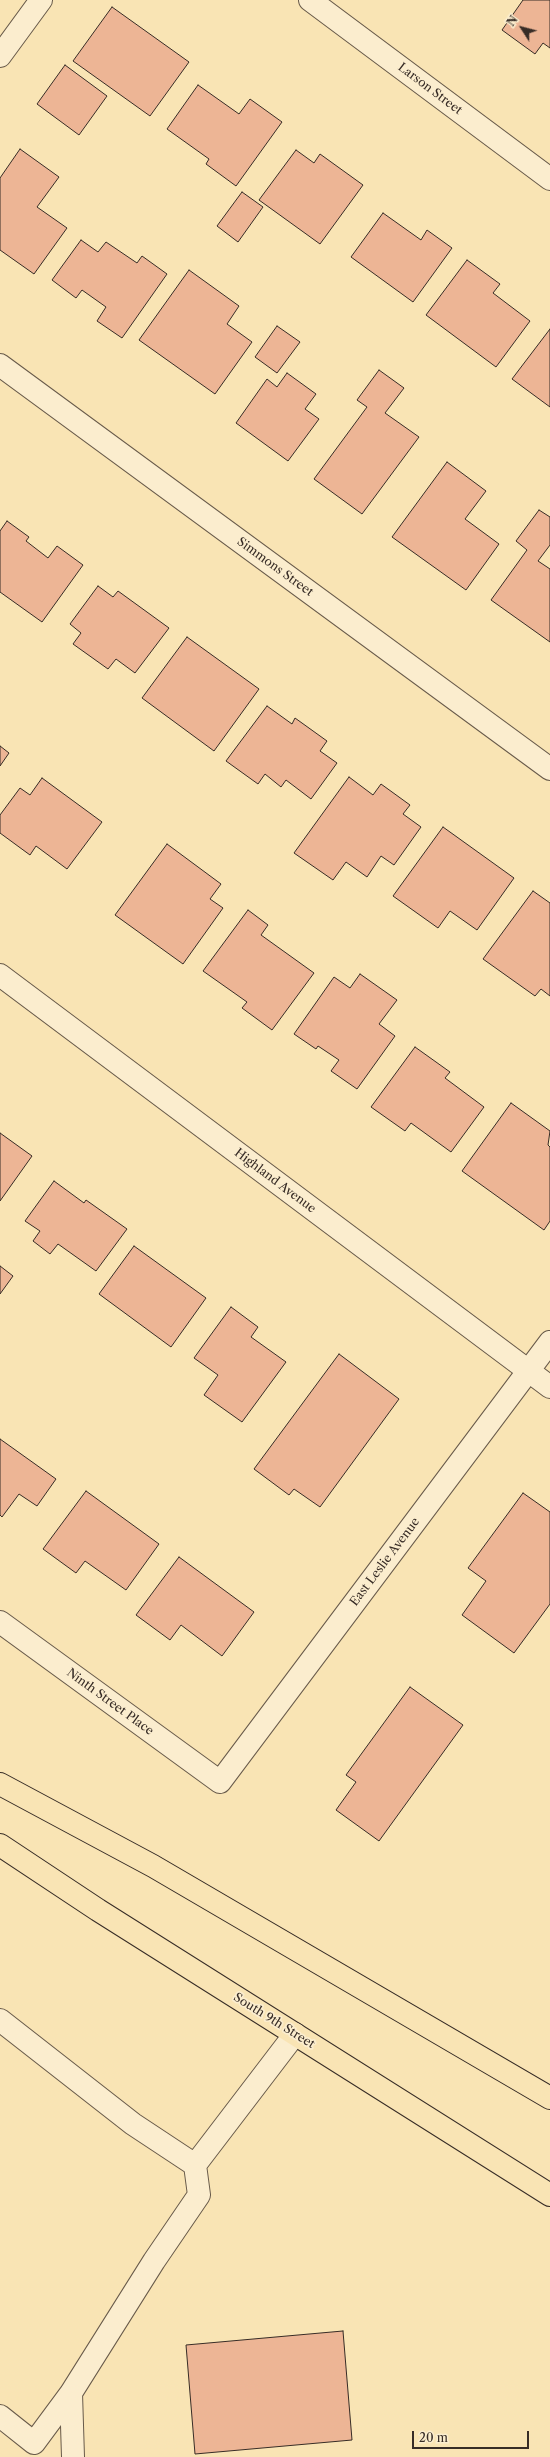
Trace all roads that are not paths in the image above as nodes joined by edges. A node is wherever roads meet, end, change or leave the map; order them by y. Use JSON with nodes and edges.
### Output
{"nodes":[{"id":1,"x":42,"y":0,"type":"edge"},
{"id":2,"x":310,"y":0,"type":"edge"},
{"id":3,"x":0,"y":56,"type":"edge"},
{"id":4,"x":550,"y":179,"type":"edge"},
{"id":5,"x":0,"y":365,"type":"edge"},
{"id":6,"x":550,"y":768,"type":"edge"},
{"id":7,"x":0,"y":975,"type":"edge"},
{"id":8,"x":550,"y":1342,"type":"edge"},
{"id":9,"x":529,"y":1371,"type":"junction"},
{"id":10,"x":550,"y":1387,"type":"edge"},
{"id":11,"x":0,"y":1622,"type":"edge"},
{"id":12,"x":220,"y":1782,"type":"joint"},
{"id":13,"x":0,"y":1784,"type":"edge"},
{"id":14,"x":0,"y":1845,"type":"edge"},
{"id":15,"x":0,"y":2020,"type":"edge"},
{"id":16,"x":295,"y":2034,"type":"junction"},
{"id":17,"x":550,"y":2098,"type":"edge"},
{"id":18,"x":195,"y":2165,"type":"junction"},
{"id":19,"x":550,"y":2195,"type":"edge"},
{"id":20,"x":71,"y":2393,"type":"junction"},
{"id":21,"x":0,"y":2416,"type":"edge"},
{"id":22,"x":73,"y":2457,"type":"edge"}],
"edges":[{"from":1,"to":3,"type":"street"},
{"from":2,"to":4,"type":"street","name":"Larson Street"},
{"from":5,"to":6,"type":"street","name":"Simmons Street"},
{"from":7,"to":9,"type":"street","name":"Highland Avenue"},
{"from":8,"to":9,"type":"street","name":"East Leslie Avenue"},
{"from":9,"to":10,"type":"street","name":"Highland Avenue"},
{"from":9,"to":12,"type":"street","name":"East Leslie Avenue"},
{"from":11,"to":12,"type":"street","name":"Ninth Street Place"},
{"from":13,"to":17,"type":"main road"},
{"from":14,"to":16,"type":"main road","name":"South 9th Street"},
{"from":15,"to":18,"type":"street"},
{"from":16,"to":18,"type":"street"},
{"from":16,"to":19,"type":"main road","name":"South 9th Street"},
{"from":18,"to":20,"type":"street"},
{"from":20,"to":21,"type":"street"},
{"from":20,"to":22,"type":"street"}]}
